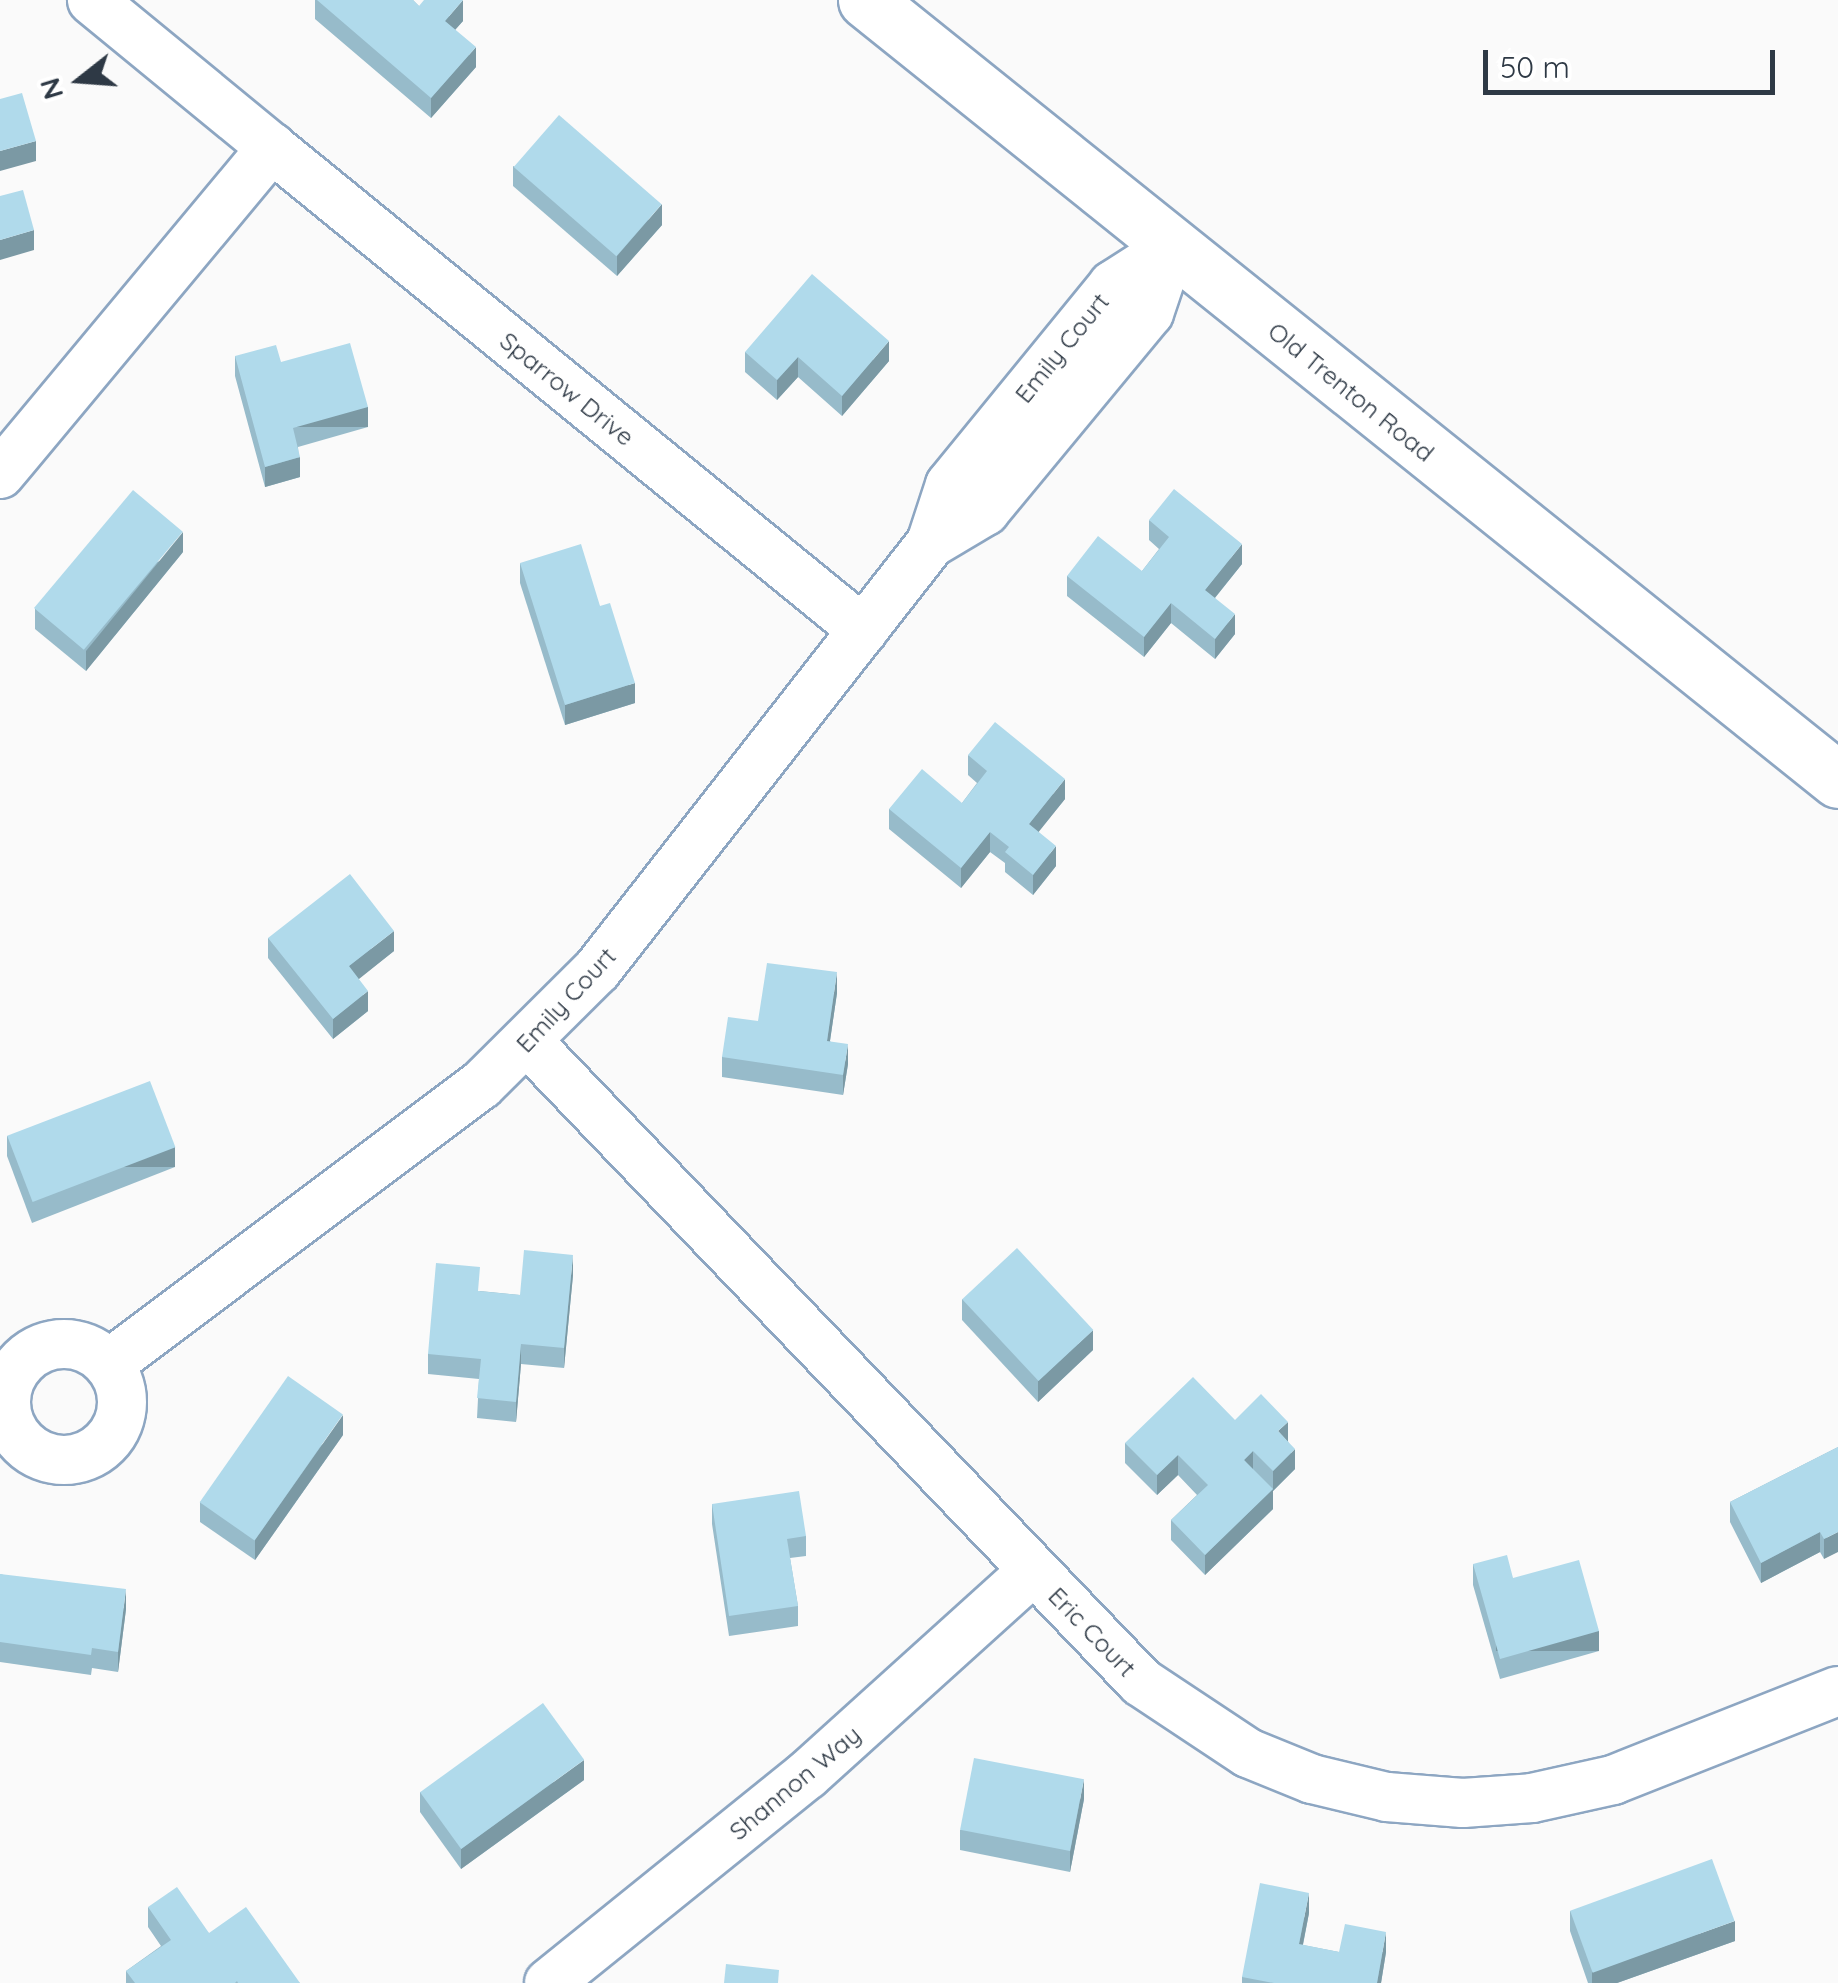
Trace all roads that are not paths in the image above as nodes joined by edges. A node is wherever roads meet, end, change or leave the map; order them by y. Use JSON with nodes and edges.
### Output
{"nodes":[{"id":1,"x":92,"y":0,"type":"edge"},
{"id":2,"x":866,"y":0,"type":"edge"},
{"id":3,"x":272,"y":148,"type":"junction"},
{"id":4,"x":1171,"y":248,"type":"junction"},
{"id":5,"x":0,"y":474,"type":"edge"},
{"id":6,"x":862,"y":630,"type":"junction"},
{"id":7,"x":1838,"y":780,"type":"edge"},
{"id":8,"x":528,"y":1042,"type":"junction"},
{"id":9,"x":109,"y":1364,"type":"dead end"},
{"id":10,"x":1033,"y":1571,"type":"junction"},
{"id":11,"x":1838,"y":1691,"type":"edge"},
{"id":12,"x":549,"y":1983,"type":"edge"}],
"edges":[{"from":1,"to":3,"type":"street","name":"Sparrow Drive"},
{"from":2,"to":4,"type":"main road","name":"Old Trenton Road"},
{"from":3,"to":5,"type":"street"},
{"from":3,"to":6,"type":"street","name":"Sparrow Drive"},
{"from":4,"to":6,"type":"street","name":"Emily Court"},
{"from":4,"to":7,"type":"main road","name":"Old Trenton Road"},
{"from":6,"to":8,"type":"street","name":"Emily Court"},
{"from":8,"to":9,"type":"street","name":"Emily Court"},
{"from":8,"to":10,"type":"street","name":"Eric Court"},
{"from":10,"to":11,"type":"street","name":"Eric Court"},
{"from":10,"to":12,"type":"street","name":"Shannon Way"}]}
